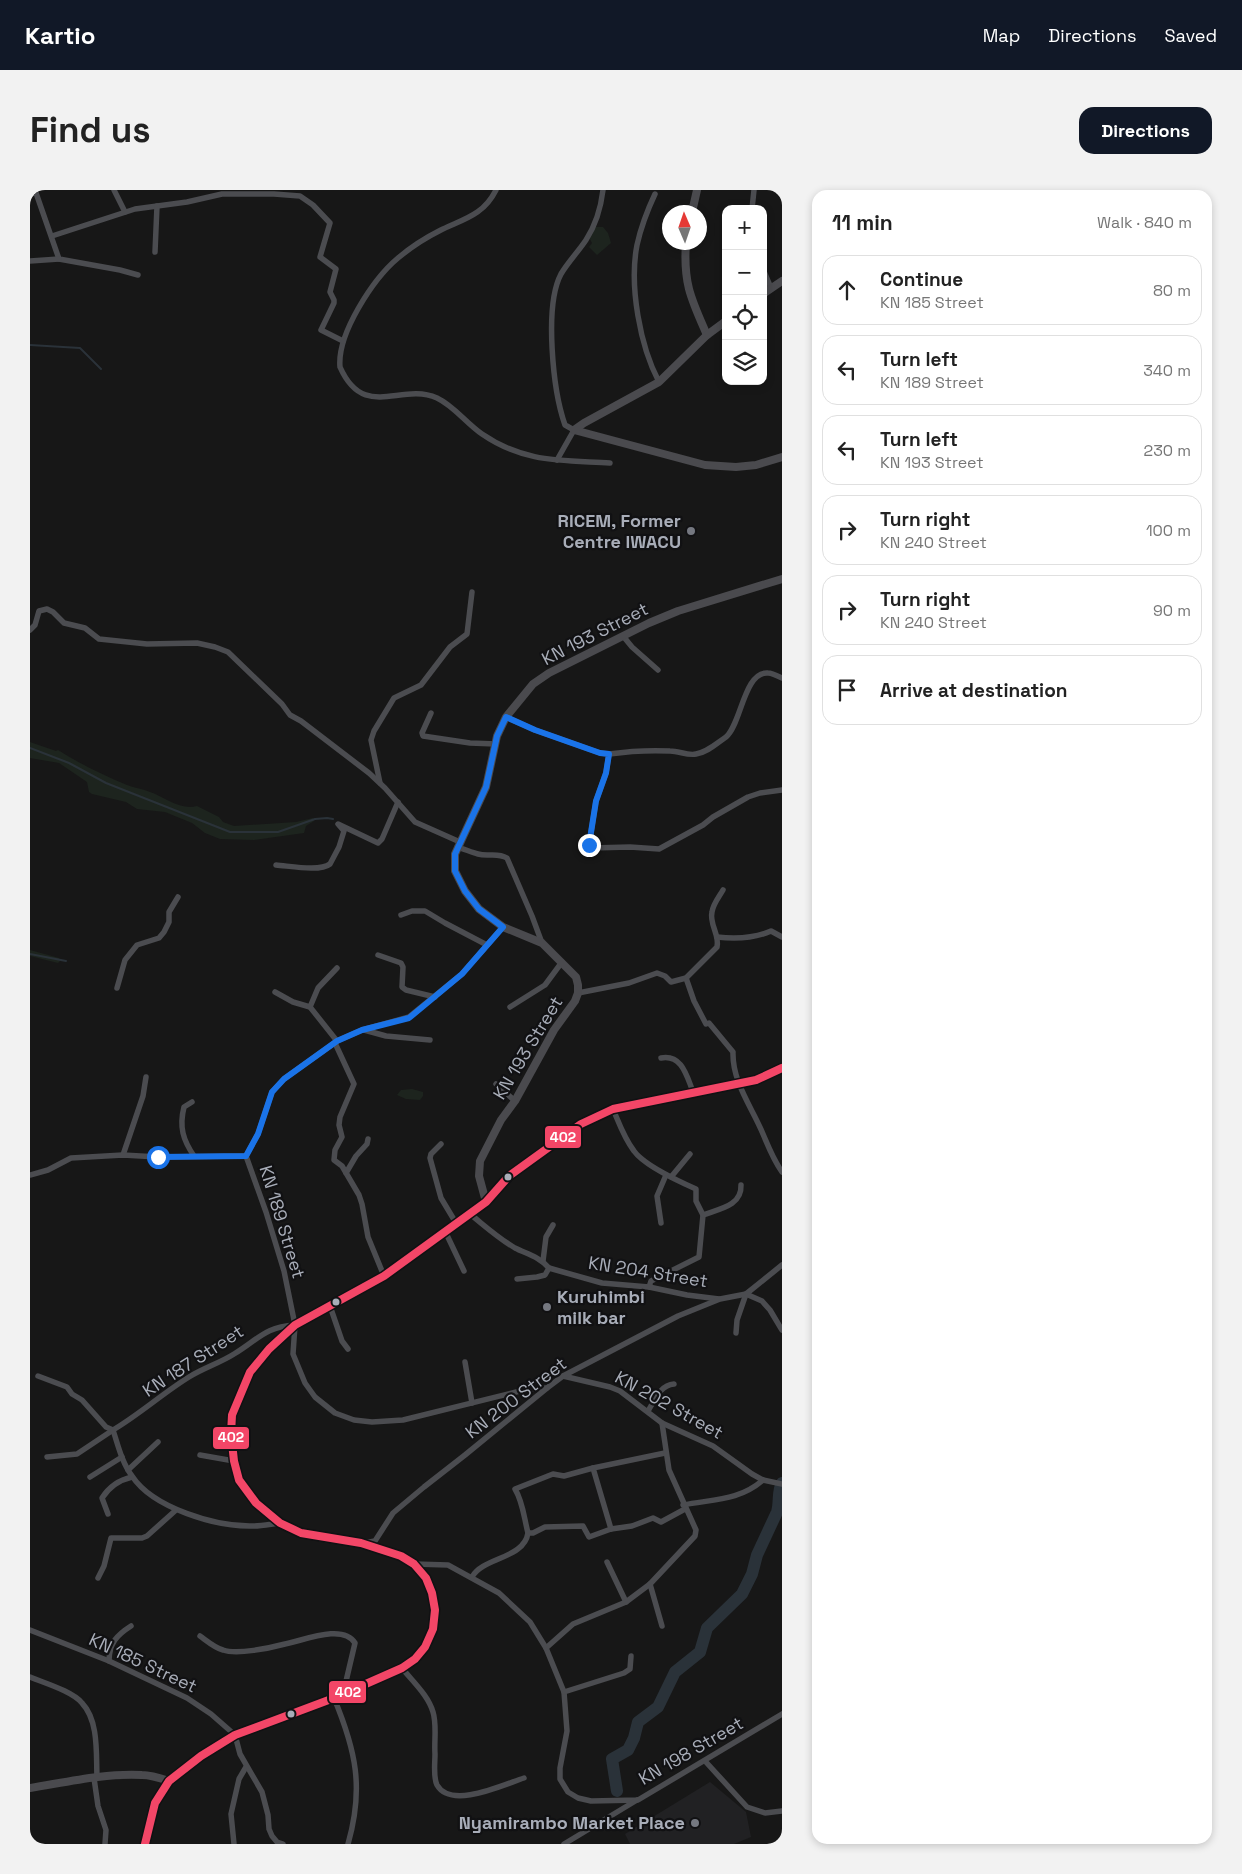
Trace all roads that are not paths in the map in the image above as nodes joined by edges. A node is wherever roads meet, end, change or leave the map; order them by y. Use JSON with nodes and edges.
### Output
{"nodes":[{"id":1,"x":35,"y":190,"type":"edge"},
{"id":2,"x":114,"y":190,"type":"edge"},
{"id":3,"x":496,"y":190,"type":"edge"},
{"id":4,"x":603,"y":190,"type":"edge"},
{"id":5,"x":697,"y":190,"type":"edge"},
{"id":6,"x":754,"y":190,"type":"edge"},
{"id":7,"x":222,"y":192,"type":"edge"},
{"id":8,"x":654,"y":194,"type":"dead end"},
{"id":9,"x":694,"y":205,"type":"edge"},
{"id":10,"x":752,"y":205,"type":"edge"},
{"id":11,"x":157,"y":206,"type":"junction"},
{"id":12,"x":125,"y":212,"type":"junction"},
{"id":13,"x":52,"y":236,"type":"junction"},
{"id":14,"x":686,"y":250,"type":"edge"},
{"id":15,"x":155,"y":252,"type":"dead end"},
{"id":16,"x":59,"y":259,"type":"junction"},
{"id":17,"x":30,"y":261,"type":"edge"},
{"id":18,"x":138,"y":275,"type":"dead end"},
{"id":19,"x":767,"y":278,"type":"edge"},
{"id":20,"x":782,"y":281,"type":"edge"},
{"id":21,"x":771,"y":288,"type":"junction"},
{"id":22,"x":767,"y":291,"type":"edge"},
{"id":23,"x":722,"y":324,"type":"edge"},
{"id":24,"x":707,"y":335,"type":"junction"},
{"id":25,"x":343,"y":341,"type":"junction"},
{"id":26,"x":659,"y":382,"type":"junction"},
{"id":27,"x":574,"y":430,"type":"junction"},
{"id":28,"x":782,"y":458,"type":"edge"},
{"id":29,"x":557,"y":460,"type":"junction"},
{"id":30,"x":610,"y":463,"type":"dead end"},
{"id":31,"x":782,"y":579,"type":"edge"},
{"id":32,"x":472,"y":592,"type":"dead end"},
{"id":33,"x":30,"y":630,"type":"edge"},
{"id":34,"x":623,"y":636,"type":"junction"},
{"id":35,"x":658,"y":670,"type":"dead end"},
{"id":36,"x":782,"y":678,"type":"edge"},
{"id":37,"x":431,"y":713,"type":"dead end"},
{"id":38,"x":506,"y":717,"type":"junction"},
{"id":39,"x":496,"y":744,"type":"junction"},
{"id":40,"x":609,"y":754,"type":"junction"},
{"id":41,"x":380,"y":784,"type":"junction"},
{"id":42,"x":782,"y":790,"type":"edge"},
{"id":43,"x":398,"y":802,"type":"junction"},
{"id":44,"x":459,"y":845,"type":"junction"},
{"id":45,"x":276,"y":865,"type":"dead end"},
{"id":46,"x":723,"y":890,"type":"dead end"},
{"id":47,"x":178,"y":897,"type":"dead end"},
{"id":48,"x":401,"y":915,"type":"dead end"},
{"id":49,"x":503,"y":927,"type":"junction"},
{"id":50,"x":717,"y":937,"type":"junction"},
{"id":51,"x":782,"y":937,"type":"edge"},
{"id":52,"x":542,"y":943,"type":"junction"},
{"id":53,"x":487,"y":945,"type":"junction"},
{"id":54,"x":378,"y":955,"type":"dead end"},
{"id":55,"x":562,"y":962,"type":"junction"},
{"id":56,"x":337,"y":968,"type":"dead end"},
{"id":57,"x":686,"y":978,"type":"junction"},
{"id":58,"x":116,"y":988,"type":"dead end"},
{"id":59,"x":275,"y":992,"type":"dead end"},
{"id":60,"x":578,"y":994,"type":"junction"},
{"id":61,"x":435,"y":997,"type":"junction"},
{"id":62,"x":310,"y":1006,"type":"junction"},
{"id":63,"x":510,"y":1007,"type":"dead end"},
{"id":64,"x":362,"y":1030,"type":"junction"},
{"id":65,"x":430,"y":1040,"type":"dead end"},
{"id":66,"x":336,"y":1042,"type":"junction"},
{"id":67,"x":661,"y":1058,"type":"dead end"},
{"id":68,"x":782,"y":1068,"type":"edge"},
{"id":69,"x":146,"y":1077,"type":"dead end"},
{"id":70,"x":496,"y":1084,"type":"dead end"},
{"id":71,"x":738,"y":1084,"type":"junction"},
{"id":72,"x":694,"y":1094,"type":"junction"},
{"id":73,"x":515,"y":1101,"type":"junction"},
{"id":74,"x":192,"y":1102,"type":"dead end"},
{"id":75,"x":613,"y":1109,"type":"junction"},
{"id":76,"x":368,"y":1139,"type":"dead end"},
{"id":77,"x":441,"y":1144,"type":"dead end"},
{"id":78,"x":690,"y":1154,"type":"dead end"},
{"id":79,"x":124,"y":1155,"type":"junction"},
{"id":80,"x":194,"y":1156,"type":"junction"},
{"id":81,"x":246,"y":1156,"type":"junction"},
{"id":82,"x":346,"y":1172,"type":"junction"},
{"id":83,"x":782,"y":1172,"type":"edge"},
{"id":84,"x":30,"y":1175,"type":"edge"},
{"id":85,"x":668,"y":1176,"type":"junction"},
{"id":86,"x":741,"y":1186,"type":"dead end"},
{"id":87,"x":486,"y":1202,"type":"junction"},
{"id":88,"x":470,"y":1214,"type":"junction"},
{"id":89,"x":703,"y":1215,"type":"junction"},
{"id":90,"x":661,"y":1222,"type":"dead end"},
{"id":91,"x":456,"y":1223,"type":"junction"},
{"id":92,"x":553,"y":1225,"type":"dead end"},
{"id":93,"x":445,"y":1231,"type":"junction"},
{"id":94,"x":543,"y":1261,"type":"junction"},
{"id":95,"x":782,"y":1265,"type":"edge"},
{"id":96,"x":549,"y":1268,"type":"junction"},
{"id":97,"x":464,"y":1271,"type":"dead end"},
{"id":98,"x":384,"y":1276,"type":"junction"},
{"id":99,"x":517,"y":1279,"type":"dead end"},
{"id":100,"x":649,"y":1287,"type":"junction"},
{"id":101,"x":746,"y":1294,"type":"junction"},
{"id":102,"x":720,"y":1299,"type":"junction"},
{"id":103,"x":330,"y":1306,"type":"junction"},
{"id":104,"x":295,"y":1325,"type":"junction"},
{"id":105,"x":782,"y":1330,"type":"edge"},
{"id":106,"x":736,"y":1333,"type":"dead end"},
{"id":107,"x":348,"y":1349,"type":"dead end"},
{"id":108,"x":465,"y":1362,"type":"dead end"},
{"id":109,"x":38,"y":1376,"type":"dead end"},
{"id":110,"x":563,"y":1376,"type":"junction"},
{"id":111,"x":674,"y":1384,"type":"dead end"},
{"id":112,"x":547,"y":1388,"type":"junction"},
{"id":113,"x":472,"y":1403,"type":"junction"},
{"id":114,"x":648,"y":1411,"type":"junction"},
{"id":115,"x":662,"y":1423,"type":"junction"},
{"id":116,"x":113,"y":1430,"type":"junction"},
{"id":117,"x":158,"y":1442,"type":"dead end"},
{"id":118,"x":665,"y":1453,"type":"junction"},
{"id":119,"x":200,"y":1455,"type":"dead end"},
{"id":120,"x":47,"y":1457,"type":"dead end"},
{"id":121,"x":122,"y":1457,"type":"junction"},
{"id":122,"x":234,"y":1461,"type":"junction"},
{"id":123,"x":593,"y":1468,"type":"junction"},
{"id":124,"x":128,"y":1470,"type":"junction"},
{"id":125,"x":90,"y":1477,"type":"dead end"},
{"id":126,"x":132,"y":1477,"type":"junction"},
{"id":127,"x":763,"y":1480,"type":"junction"},
{"id":128,"x":780,"y":1483,"type":"edge"},
{"id":129,"x":684,"y":1507,"type":"junction"},
{"id":130,"x":176,"y":1510,"type":"junction"},
{"id":131,"x":108,"y":1514,"type":"dead end"},
{"id":132,"x":280,"y":1523,"type":"junction"},
{"id":133,"x":611,"y":1530,"type":"junction"},
{"id":134,"x":528,"y":1533,"type":"junction"},
{"id":135,"x":362,"y":1543,"type":"junction"},
{"id":136,"x":607,"y":1562,"type":"dead end"},
{"id":137,"x":414,"y":1564,"type":"junction"},
{"id":138,"x":472,"y":1577,"type":"junction"},
{"id":139,"x":98,"y":1578,"type":"dead end"},
{"id":140,"x":650,"y":1584,"type":"junction"},
{"id":141,"x":626,"y":1602,"type":"junction"},
{"id":142,"x":131,"y":1626,"type":"dead end"},
{"id":143,"x":662,"y":1626,"type":"dead end"},
{"id":144,"x":30,"y":1630,"type":"edge"},
{"id":145,"x":200,"y":1636,"type":"dead end"},
{"id":146,"x":546,"y":1648,"type":"junction"},
{"id":147,"x":631,"y":1656,"type":"dead end"},
{"id":148,"x":109,"y":1661,"type":"junction"},
{"id":149,"x":402,"y":1668,"type":"junction"},
{"id":150,"x":30,"y":1677,"type":"edge"},
{"id":151,"x":564,"y":1692,"type":"junction"},
{"id":152,"x":343,"y":1694,"type":"junction"},
{"id":153,"x":334,"y":1698,"type":"junction"},
{"id":154,"x":782,"y":1714,"type":"edge"},
{"id":155,"x":236,"y":1735,"type":"junction"},
{"id":156,"x":705,"y":1761,"type":"junction"},
{"id":157,"x":246,"y":1767,"type":"junction"},
{"id":158,"x":95,"y":1778,"type":"junction"},
{"id":159,"x":524,"y":1778,"type":"dead end"},
{"id":160,"x":169,"y":1780,"type":"junction"},
{"id":161,"x":30,"y":1788,"type":"edge"},
{"id":162,"x":638,"y":1800,"type":"junction"},
{"id":163,"x":782,"y":1811,"type":"edge"},
{"id":164,"x":105,"y":1844,"type":"edge"},
{"id":165,"x":145,"y":1844,"type":"edge"},
{"id":166,"x":234,"y":1844,"type":"edge"},
{"id":167,"x":283,"y":1844,"type":"edge"},
{"id":168,"x":348,"y":1844,"type":"edge"},
{"id":169,"x":564,"y":1844,"type":"edge"}],
"edges":[{"from":1,"to":13,"type":"street"},
{"from":2,"to":12,"type":"street"},
{"from":3,"to":25,"type":"street"},
{"from":4,"to":27,"type":"street"},
{"from":5,"to":9,"type":"street"},
{"from":6,"to":10,"type":"street"},
{"from":7,"to":11,"type":"street"},
{"from":7,"to":25,"type":"street"},
{"from":8,"to":26,"type":"street"},
{"from":11,"to":12,"type":"street"},
{"from":11,"to":15,"type":"street"},
{"from":12,"to":13,"type":"street"},
{"from":13,"to":16,"type":"street"},
{"from":14,"to":24,"type":"street"},
{"from":16,"to":17,"type":"street"},
{"from":16,"to":18,"type":"street"},
{"from":19,"to":21,"type":"street"},
{"from":20,"to":21,"type":"street"},
{"from":21,"to":22,"type":"street"},
{"from":23,"to":24,"type":"street"},
{"from":24,"to":26,"type":"street"},
{"from":25,"to":29,"type":"street"},
{"from":26,"to":27,"type":"street"},
{"from":27,"to":28,"type":"street"},
{"from":27,"to":29,"type":"street"},
{"from":29,"to":30,"type":"street"},
{"from":31,"to":34,"type":"street","name":"KN 193 Street"},
{"from":32,"to":41,"type":"street"},
{"from":33,"to":41,"type":"street"},
{"from":34,"to":35,"type":"street"},
{"from":34,"to":38,"type":"street","name":"KN 193 Street"},
{"from":36,"to":40,"type":"street"},
{"from":37,"to":39,"type":"street"},
{"from":38,"to":39,"type":"street","name":"KN 193 Street"},
{"from":38,"to":40,"type":"street"},
{"from":39,"to":44,"type":"street","name":"KN 193 Street"},
{"from":40,"to":42,"type":"street"},
{"from":41,"to":43,"type":"street"},
{"from":43,"to":44,"type":"street"},
{"from":43,"to":45,"type":"street"},
{"from":44,"to":49,"type":"street","name":"KN 193 Street"},
{"from":44,"to":52,"type":"street"},
{"from":46,"to":50,"type":"street"},
{"from":47,"to":58,"type":"street"},
{"from":48,"to":53,"type":"street"},
{"from":49,"to":52,"type":"street","name":"KN 193 Street"},
{"from":49,"to":53,"type":"street","name":"KN 189 Street"},
{"from":50,"to":51,"type":"street"},
{"from":50,"to":57,"type":"street"},
{"from":52,"to":55,"type":"street","name":"KN 193 Street"},
{"from":53,"to":61,"type":"street","name":"KN 189 Street"},
{"from":54,"to":61,"type":"street"},
{"from":55,"to":60,"type":"street","name":"KN 193 Street"},
{"from":55,"to":63,"type":"street"},
{"from":56,"to":62,"type":"street"},
{"from":57,"to":60,"type":"street"},
{"from":57,"to":71,"type":"street"},
{"from":59,"to":62,"type":"street"},
{"from":60,"to":73,"type":"street","name":"KN 193 Street"},
{"from":61,"to":64,"type":"street","name":"KN 189 Street"},
{"from":62,"to":66,"type":"street"},
{"from":64,"to":65,"type":"street"},
{"from":64,"to":66,"type":"street","name":"KN 189 Street"},
{"from":66,"to":81,"type":"street","name":"KN 189 Street"},
{"from":66,"to":82,"type":"street"},
{"from":67,"to":72,"type":"street"},
{"from":68,"to":71,"type":"street"},
{"from":69,"to":79,"type":"street"},
{"from":70,"to":73,"type":"street"},
{"from":71,"to":72,"type":"street"},
{"from":71,"to":83,"type":"street"},
{"from":72,"to":75,"type":"street"},
{"from":73,"to":87,"type":"street","name":"KN 193 Street"},
{"from":74,"to":80,"type":"street"},
{"from":75,"to":85,"type":"street"},
{"from":75,"to":87,"type":"street"},
{"from":76,"to":82,"type":"street"},
{"from":77,"to":91,"type":"street"},
{"from":78,"to":85,"type":"street"},
{"from":79,"to":80,"type":"street"},
{"from":79,"to":84,"type":"street"},
{"from":80,"to":81,"type":"street"},
{"from":81,"to":104,"type":"street","name":"KN 189 Street"},
{"from":82,"to":98,"type":"street"},
{"from":85,"to":89,"type":"street"},
{"from":85,"to":90,"type":"street"},
{"from":86,"to":89,"type":"street"},
{"from":87,"to":88,"type":"street"},
{"from":88,"to":91,"type":"street"},
{"from":88,"to":94,"type":"street"},
{"from":89,"to":100,"type":"street"},
{"from":91,"to":93,"type":"street"},
{"from":92,"to":94,"type":"street"},
{"from":93,"to":97,"type":"street"},
{"from":93,"to":98,"type":"street"},
{"from":94,"to":96,"type":"street"},
{"from":95,"to":101,"type":"street"},
{"from":96,"to":99,"type":"street"},
{"from":96,"to":100,"type":"street","name":"KN 204 Street"},
{"from":98,"to":103,"type":"street"},
{"from":100,"to":102,"type":"street","name":"KN 204 Street"},
{"from":101,"to":102,"type":"street","name":"KN 200 Street"},
{"from":101,"to":105,"type":"street"},
{"from":101,"to":106,"type":"street"},
{"from":102,"to":110,"type":"street","name":"KN 200 Street"},
{"from":103,"to":104,"type":"street"},
{"from":103,"to":107,"type":"street"},
{"from":104,"to":113,"type":"street"},
{"from":104,"to":116,"type":"street","name":"KN 187 Street"},
{"from":104,"to":122,"type":"street"},
{"from":108,"to":113,"type":"street"},
{"from":109,"to":116,"type":"street"},
{"from":110,"to":112,"type":"street","name":"KN 200 Street"},
{"from":110,"to":114,"type":"street","name":"KN 202 Street"},
{"from":111,"to":114,"type":"street"},
{"from":112,"to":113,"type":"street"},
{"from":112,"to":135,"type":"street","name":"KN 200 Street"},
{"from":114,"to":115,"type":"street","name":"KN 202 Street"},
{"from":115,"to":118,"type":"street"},
{"from":115,"to":127,"type":"street","name":"KN 202 Street"},
{"from":116,"to":120,"type":"street","name":"KN 187 Street"},
{"from":116,"to":121,"type":"street"},
{"from":117,"to":124,"type":"street"},
{"from":118,"to":123,"type":"street"},
{"from":118,"to":129,"type":"street"},
{"from":119,"to":122,"type":"street"},
{"from":121,"to":124,"type":"street"},
{"from":121,"to":125,"type":"street"},
{"from":122,"to":132,"type":"street"},
{"from":123,"to":133,"type":"street"},
{"from":123,"to":134,"type":"street"},
{"from":124,"to":126,"type":"street"},
{"from":126,"to":130,"type":"street"},
{"from":126,"to":131,"type":"street"},
{"from":127,"to":128,"type":"street","name":"KN 202 Street"},
{"from":127,"to":129,"type":"street"},
{"from":129,"to":133,"type":"street"},
{"from":129,"to":140,"type":"street"},
{"from":130,"to":132,"type":"street"},
{"from":130,"to":139,"type":"street"},
{"from":132,"to":135,"type":"street"},
{"from":133,"to":134,"type":"street"},
{"from":134,"to":138,"type":"street"},
{"from":135,"to":137,"type":"street"},
{"from":136,"to":141,"type":"street"},
{"from":137,"to":138,"type":"street","name":"KN 198 Street"},
{"from":137,"to":149,"type":"street"},
{"from":138,"to":146,"type":"street","name":"KN 198 Street"},
{"from":140,"to":141,"type":"street"},
{"from":140,"to":143,"type":"street"},
{"from":141,"to":146,"type":"street"},
{"from":142,"to":148,"type":"street"},
{"from":144,"to":148,"type":"street","name":"KN 185 Street"},
{"from":145,"to":152,"type":"street"},
{"from":146,"to":151,"type":"street","name":"KN 198 Street"},
{"from":147,"to":151,"type":"street"},
{"from":148,"to":155,"type":"street","name":"KN 185 Street"},
{"from":149,"to":152,"type":"street"},
{"from":149,"to":159,"type":"street"},
{"from":150,"to":158,"type":"street"},
{"from":151,"to":162,"type":"street","name":"KN 198 Street"},
{"from":152,"to":153,"type":"street"},
{"from":153,"to":155,"type":"street"},
{"from":153,"to":168,"type":"street"},
{"from":154,"to":156,"type":"street","name":"KN 198 Street"},
{"from":155,"to":157,"type":"street"},
{"from":155,"to":160,"type":"street"},
{"from":156,"to":162,"type":"street","name":"KN 198 Street"},
{"from":156,"to":163,"type":"street"},
{"from":157,"to":166,"type":"street"},
{"from":157,"to":167,"type":"street"},
{"from":158,"to":160,"type":"street"},
{"from":158,"to":161,"type":"street"},
{"from":158,"to":164,"type":"street"},
{"from":160,"to":165,"type":"street"},
{"from":162,"to":169,"type":"street"}]}
